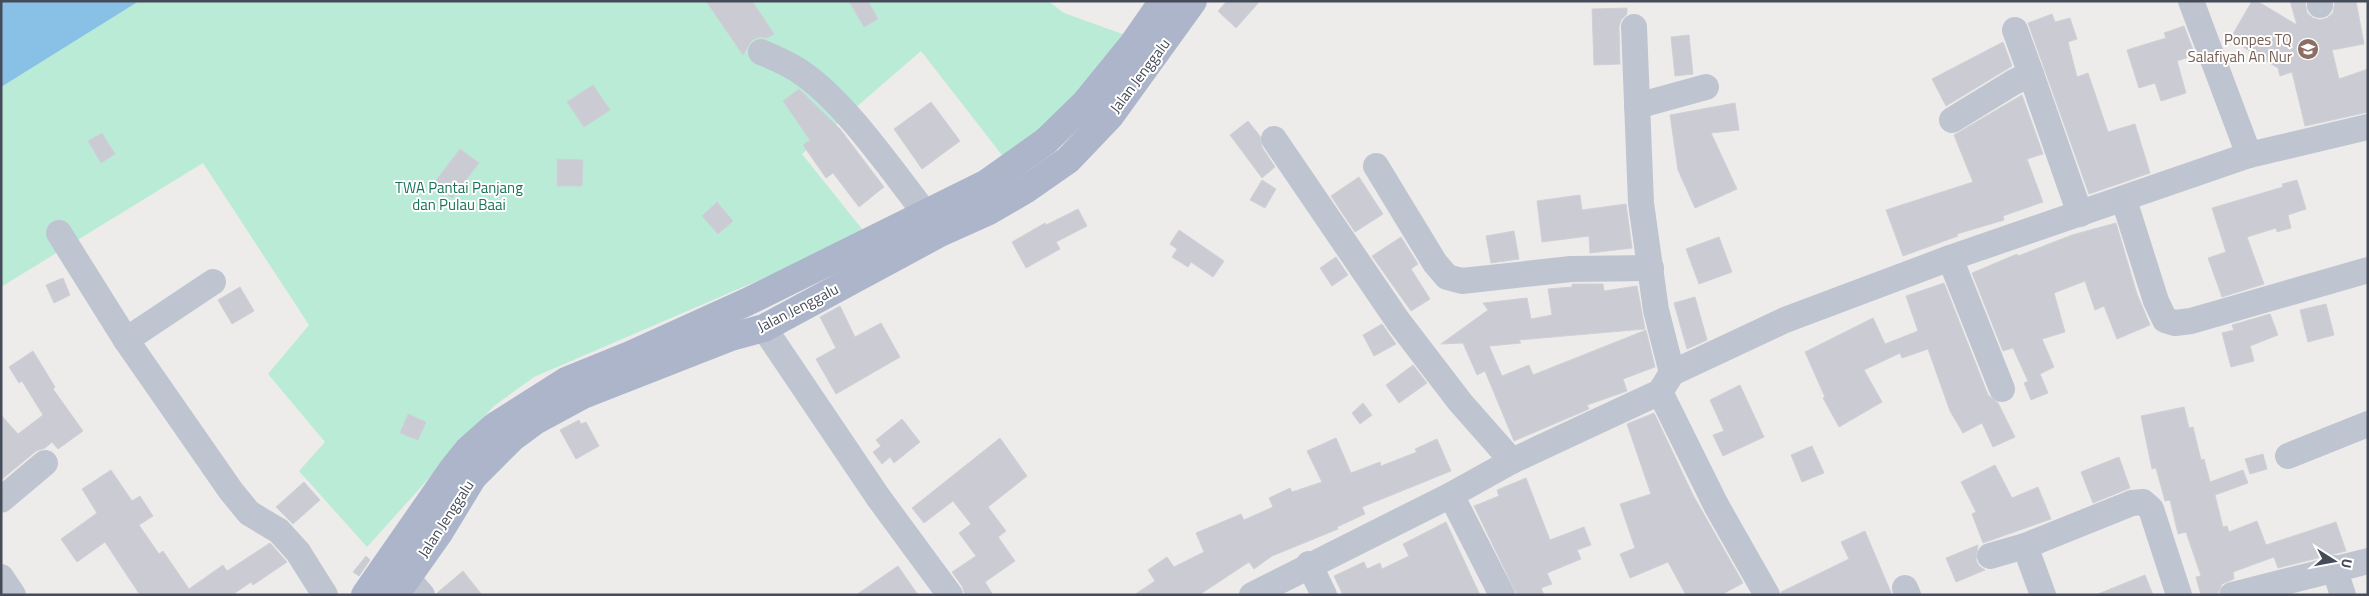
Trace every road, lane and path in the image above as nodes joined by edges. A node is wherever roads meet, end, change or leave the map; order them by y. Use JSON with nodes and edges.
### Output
{"nodes":[{"id":1,"x":1163,"y":1,"type":"edge"},
{"id":2,"x":1193,"y":1,"type":"edge"},
{"id":3,"x":2191,"y":1,"type":"edge"},
{"id":4,"x":1634,"y":27,"type":"dead end"},
{"id":5,"x":2015,"y":30,"type":"dead end"},
{"id":6,"x":761,"y":52,"type":"dead end"},
{"id":7,"x":2031,"y":74,"type":"junction"},
{"id":8,"x":1706,"y":87,"type":"dead end"},
{"id":9,"x":1637,"y":106,"type":"junction"},
{"id":10,"x":1952,"y":120,"type":"dead end"},
{"id":11,"x":2368,"y":127,"type":"edge"},
{"id":12,"x":1274,"y":139,"type":"dead end"},
{"id":13,"x":2249,"y":155,"type":"junction"},
{"id":14,"x":1376,"y":166,"type":"dead end"},
{"id":15,"x":2124,"y":200,"type":"junction"},
{"id":16,"x":926,"y":214,"type":"junction"},
{"id":17,"x":2080,"y":214,"type":"junction"},
{"id":18,"x":59,"y":233,"type":"dead end"},
{"id":19,"x":1950,"y":258,"type":"junction"},
{"id":20,"x":1651,"y":268,"type":"junction"},
{"id":21,"x":2368,"y":270,"type":"edge"},
{"id":22,"x":212,"y":282,"type":"dead end"},
{"id":23,"x":764,"y":328,"type":"junction"},
{"id":24,"x":126,"y":340,"type":"junction"},
{"id":25,"x":631,"y":365,"type":"junction"},
{"id":26,"x":1666,"y":383,"type":"junction"},
{"id":27,"x":2002,"y":390,"type":"dead end"},
{"id":28,"x":2368,"y":424,"type":"edge"},
{"id":29,"x":2288,"y":456,"type":"dead end"},
{"id":30,"x":1512,"y":461,"type":"junction"},
{"id":31,"x":45,"y":463,"type":"dead end"},
{"id":32,"x":1451,"y":495,"type":"junction"},
{"id":33,"x":1,"y":500,"type":"edge"},
{"id":34,"x":2025,"y":546,"type":"junction"},
{"id":35,"x":1990,"y":556,"type":"dead end"},
{"id":36,"x":2368,"y":561,"type":"edge"},
{"id":37,"x":1309,"y":564,"type":"junction"},
{"id":38,"x":2334,"y":568,"type":"junction"},
{"id":39,"x":1,"y":577,"type":"edge"},
{"id":40,"x":408,"y":589,"type":"edge"},
{"id":41,"x":13,"y":595,"type":"edge"},
{"id":42,"x":325,"y":595,"type":"edge"},
{"id":43,"x":366,"y":595,"type":"edge"},
{"id":44,"x":950,"y":595,"type":"edge"},
{"id":45,"x":1252,"y":595,"type":"edge"},
{"id":46,"x":1324,"y":595,"type":"edge"},
{"id":47,"x":1502,"y":595,"type":"edge"},
{"id":48,"x":1767,"y":595,"type":"edge"},
{"id":49,"x":2043,"y":595,"type":"edge"},
{"id":50,"x":2179,"y":595,"type":"edge"},
{"id":51,"x":2232,"y":595,"type":"edge"},
{"id":52,"x":2344,"y":595,"type":"edge"}],
"edges":[{"from":1,"to":16,"type":"main road","name":"Jalan Jenggalu"},
{"from":2,"to":23,"type":"main road","name":"Jalan Jenggalu"},
{"from":3,"to":13,"type":"street"},
{"from":4,"to":9,"type":"street"},
{"from":5,"to":7,"type":"street"},
{"from":6,"to":16,"type":"street"},
{"from":7,"to":10,"type":"street"},
{"from":7,"to":17,"type":"street"},
{"from":8,"to":9,"type":"street"},
{"from":9,"to":20,"type":"street"},
{"from":11,"to":13,"type":"street"},
{"from":12,"to":30,"type":"street"},
{"from":13,"to":15,"type":"street"},
{"from":14,"to":20,"type":"street"},
{"from":15,"to":17,"type":"street"},
{"from":15,"to":21,"type":"street"},
{"from":16,"to":25,"type":"main road","name":"Jalan Jenggalu"},
{"from":17,"to":19,"type":"street"},
{"from":18,"to":24,"type":"street"},
{"from":19,"to":26,"type":"street"},
{"from":19,"to":27,"type":"street"},
{"from":20,"to":26,"type":"street"},
{"from":22,"to":24,"type":"street"},
{"from":23,"to":25,"type":"main road","name":"Jalan Jenggalu"},
{"from":23,"to":44,"type":"street"},
{"from":24,"to":42,"type":"street"},
{"from":25,"to":40,"type":"main road","name":"Jalan Jenggalu"},
{"from":25,"to":43,"type":"main road","name":"Jalan Jenggalu"},
{"from":26,"to":30,"type":"street"},
{"from":26,"to":48,"type":"street"},
{"from":28,"to":29,"type":"street"},
{"from":30,"to":32,"type":"street"},
{"from":31,"to":33,"type":"street"},
{"from":32,"to":37,"type":"street"},
{"from":32,"to":47,"type":"street"},
{"from":34,"to":35,"type":"street"},
{"from":34,"to":49,"type":"street"},
{"from":34,"to":50,"type":"street"},
{"from":36,"to":38,"type":"street"},
{"from":37,"to":45,"type":"street"},
{"from":37,"to":46,"type":"street"},
{"from":38,"to":51,"type":"street"},
{"from":38,"to":52,"type":"street"},
{"from":39,"to":41,"type":"street"}]}
